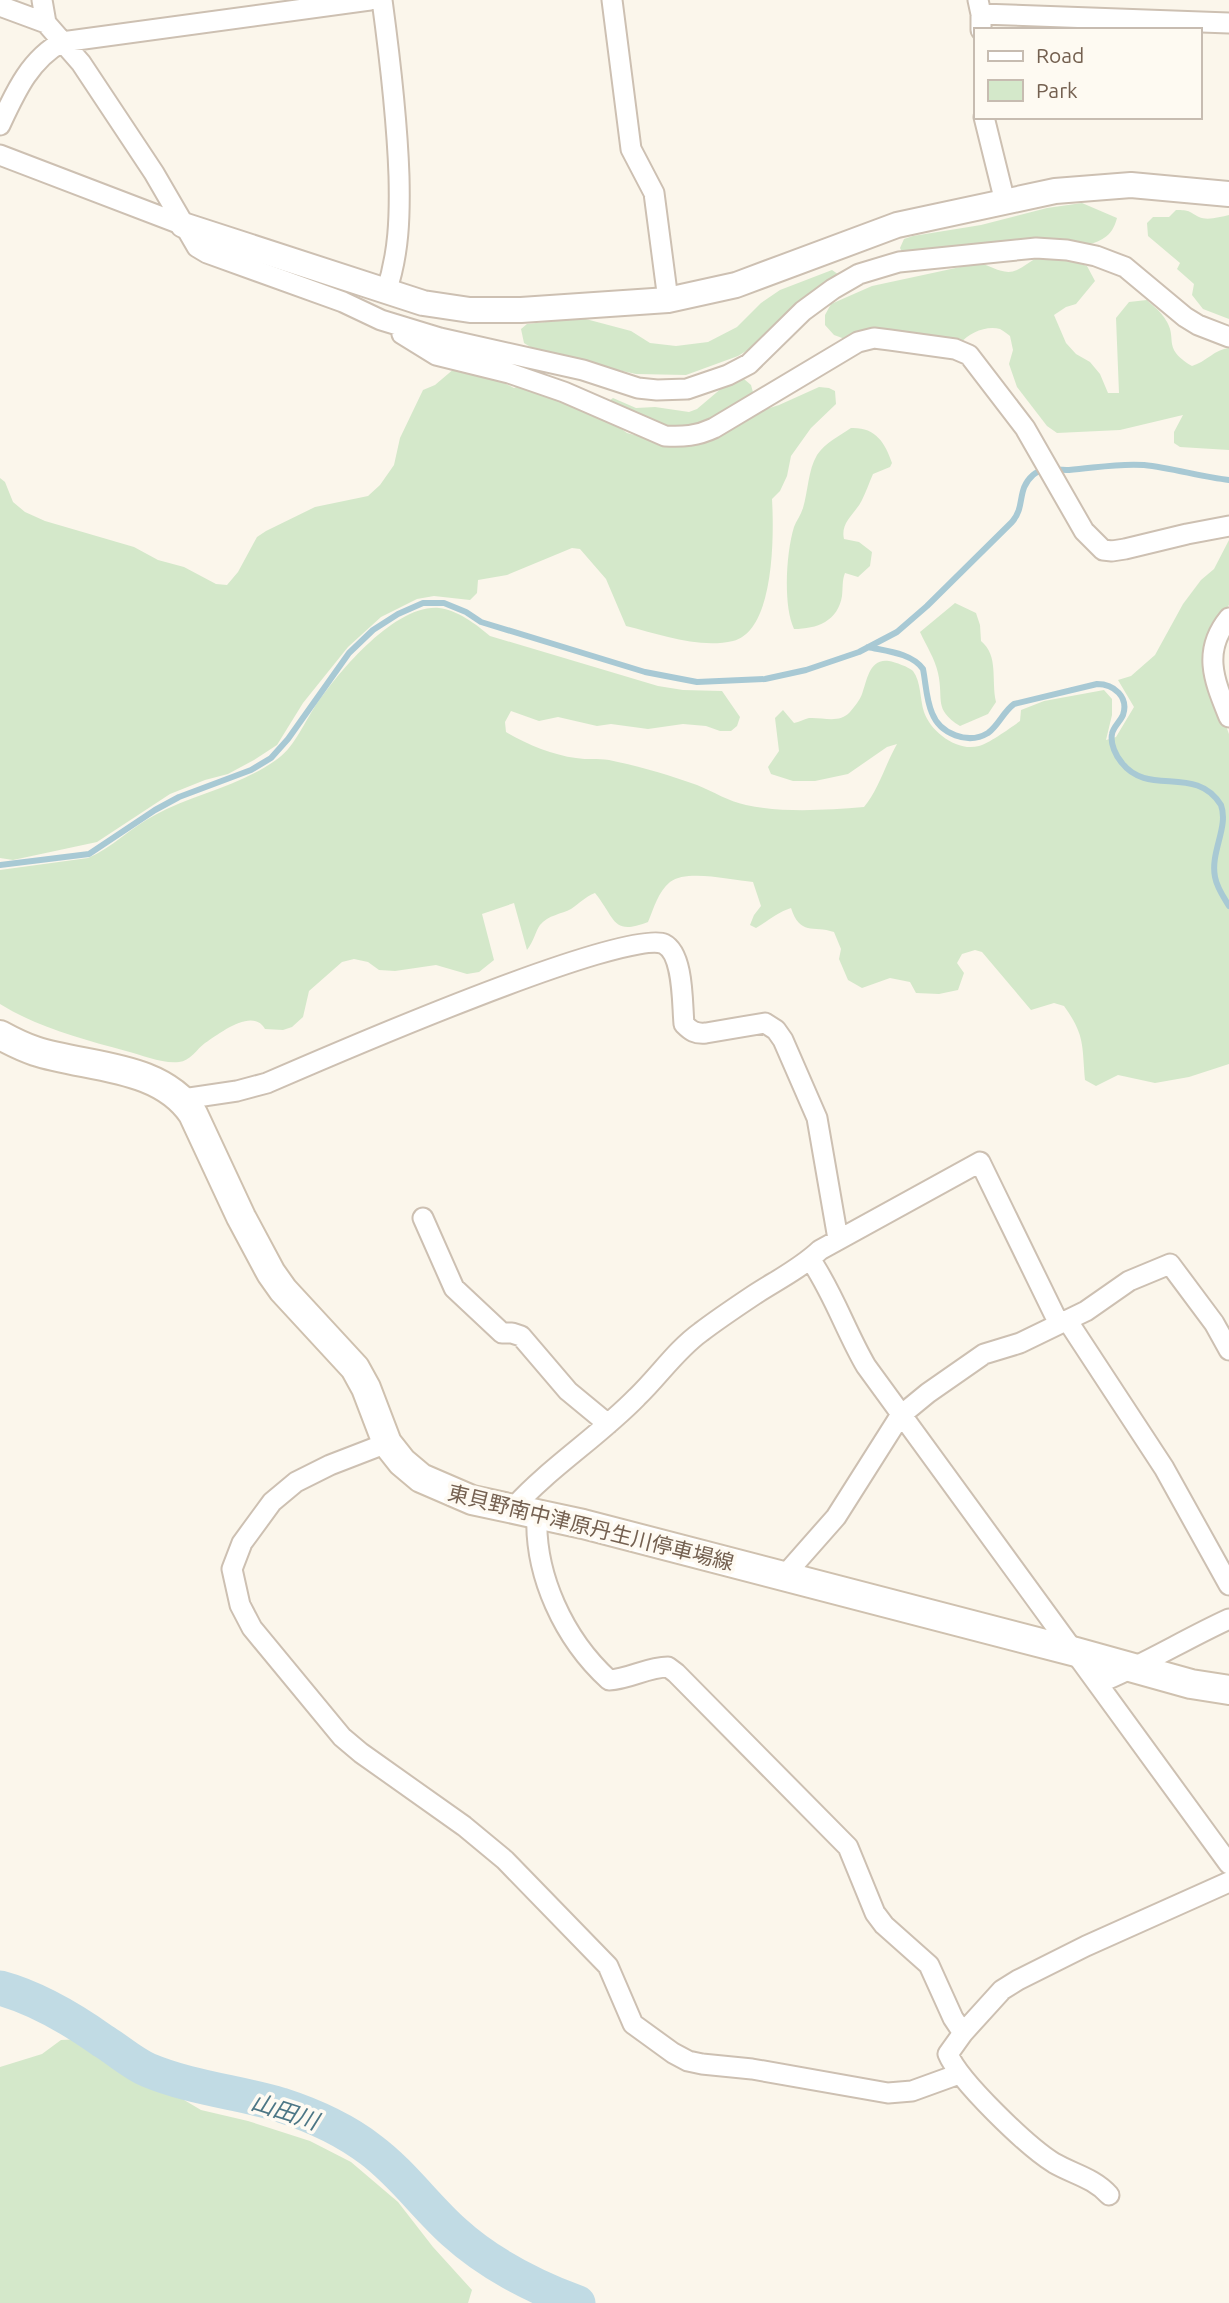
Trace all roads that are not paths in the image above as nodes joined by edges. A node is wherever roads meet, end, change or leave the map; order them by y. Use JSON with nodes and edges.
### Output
{"nodes":[{"id":1,"x":42,"y":0,"type":"edge"},
{"id":2,"x":370,"y":0,"type":"edge"},
{"id":3,"x":382,"y":0,"type":"edge"},
{"id":4,"x":612,"y":0,"type":"edge"},
{"id":5,"x":0,"y":6,"type":"edge"},
{"id":6,"x":980,"y":14,"type":"edge"},
{"id":7,"x":46,"y":23,"type":"junction"},
{"id":8,"x":1229,"y":23,"type":"edge"},
{"id":9,"x":62,"y":43,"type":"junction"},
{"id":10,"x":984,"y":119,"type":"edge"},
{"id":11,"x":0,"y":125,"type":"edge"},
{"id":12,"x":0,"y":155,"type":"edge"},
{"id":13,"x":1229,"y":194,"type":"edge"},
{"id":14,"x":1005,"y":202,"type":"junction"},
{"id":15,"x":183,"y":225,"type":"junction"},
{"id":16,"x":386,"y":292,"type":"junction"},
{"id":17,"x":668,"y":300,"type":"junction"},
{"id":18,"x":381,"y":320,"type":"junction"},
{"id":19,"x":1229,"y":337,"type":"edge"},
{"id":20,"x":1229,"y":526,"type":"edge"},
{"id":21,"x":1229,"y":618,"type":"edge"},
{"id":22,"x":1229,"y":718,"type":"edge"},
{"id":23,"x":0,"y":1035,"type":"edge"},
{"id":24,"x":183,"y":1099,"type":"junction"},
{"id":25,"x":424,"y":1218,"type":"dead end"},
{"id":26,"x":838,"y":1239,"type":"junction"},
{"id":27,"x":810,"y":1259,"type":"junction"},
{"id":28,"x":1063,"y":1322,"type":"junction"},
{"id":29,"x":1229,"y":1350,"type":"edge"},
{"id":30,"x":901,"y":1416,"type":"junction"},
{"id":31,"x":608,"y":1424,"type":"junction"},
{"id":32,"x":387,"y":1443,"type":"junction"},
{"id":33,"x":525,"y":1511,"type":"junction"},
{"id":34,"x":784,"y":1576,"type":"junction"},
{"id":35,"x":1229,"y":1584,"type":"edge"},
{"id":36,"x":1229,"y":1619,"type":"edge"},
{"id":37,"x":1076,"y":1652,"type":"junction"},
{"id":38,"x":1136,"y":1668,"type":"junction"},
{"id":39,"x":1099,"y":1683,"type":"junction"},
{"id":40,"x":1229,"y":1690,"type":"edge"},
{"id":41,"x":1229,"y":1864,"type":"edge"},
{"id":42,"x":1229,"y":1882,"type":"edge"},
{"id":43,"x":963,"y":2033,"type":"junction"},
{"id":44,"x":959,"y":2074,"type":"junction"},
{"id":45,"x":1109,"y":2195,"type":"dead end"}],
"edges":[{"from":1,"to":7,"type":"street"},
{"from":2,"to":9,"type":"street"},
{"from":3,"to":16,"type":"street"},
{"from":4,"to":17,"type":"street"},
{"from":5,"to":7,"type":"street"},
{"from":6,"to":8,"type":"street"},
{"from":7,"to":9,"type":"street"},
{"from":9,"to":11,"type":"street"},
{"from":9,"to":15,"type":"street"},
{"from":10,"to":14,"type":"street"},
{"from":12,"to":15,"type":"street"},
{"from":13,"to":14,"type":"street"},
{"from":14,"to":17,"type":"street"},
{"from":15,"to":16,"type":"street"},
{"from":15,"to":18,"type":"street"},
{"from":16,"to":17,"type":"street"},
{"from":18,"to":19,"type":"street"},
{"from":18,"to":20,"type":"street"},
{"from":21,"to":22,"type":"street"},
{"from":23,"to":24,"type":"main road","name":"東貝野南中津原丹生川停車場線"},
{"from":24,"to":26,"type":"street"},
{"from":24,"to":32,"type":"main road","name":"東貝野南中津原丹生川停車場線"},
{"from":25,"to":31,"type":"street"},
{"from":26,"to":27,"type":"street"},
{"from":26,"to":28,"type":"street"},
{"from":27,"to":30,"type":"street"},
{"from":27,"to":31,"type":"street"},
{"from":28,"to":29,"type":"street"},
{"from":28,"to":30,"type":"street"},
{"from":28,"to":35,"type":"street"},
{"from":30,"to":34,"type":"street"},
{"from":30,"to":37,"type":"street"},
{"from":31,"to":33,"type":"street"},
{"from":32,"to":33,"type":"main road","name":"東貝野南中津原丹生川停車場線"},
{"from":32,"to":44,"type":"street"},
{"from":33,"to":34,"type":"main road","name":"東貝野南中津原丹生川停車場線"},
{"from":33,"to":43,"type":"street"},
{"from":34,"to":37,"type":"main road","name":"東貝野南中津原丹生川停車場線"},
{"from":36,"to":38,"type":"street"},
{"from":37,"to":38,"type":"main road","name":"東貝野南中津原丹生川停車場線"},
{"from":37,"to":39,"type":"street"},
{"from":38,"to":39,"type":"street"},
{"from":38,"to":40,"type":"main road","name":"東貝野南中津原丹生川停車場線"},
{"from":39,"to":41,"type":"street"},
{"from":42,"to":43,"type":"street"},
{"from":43,"to":44,"type":"street"},
{"from":44,"to":45,"type":"street"}]}
